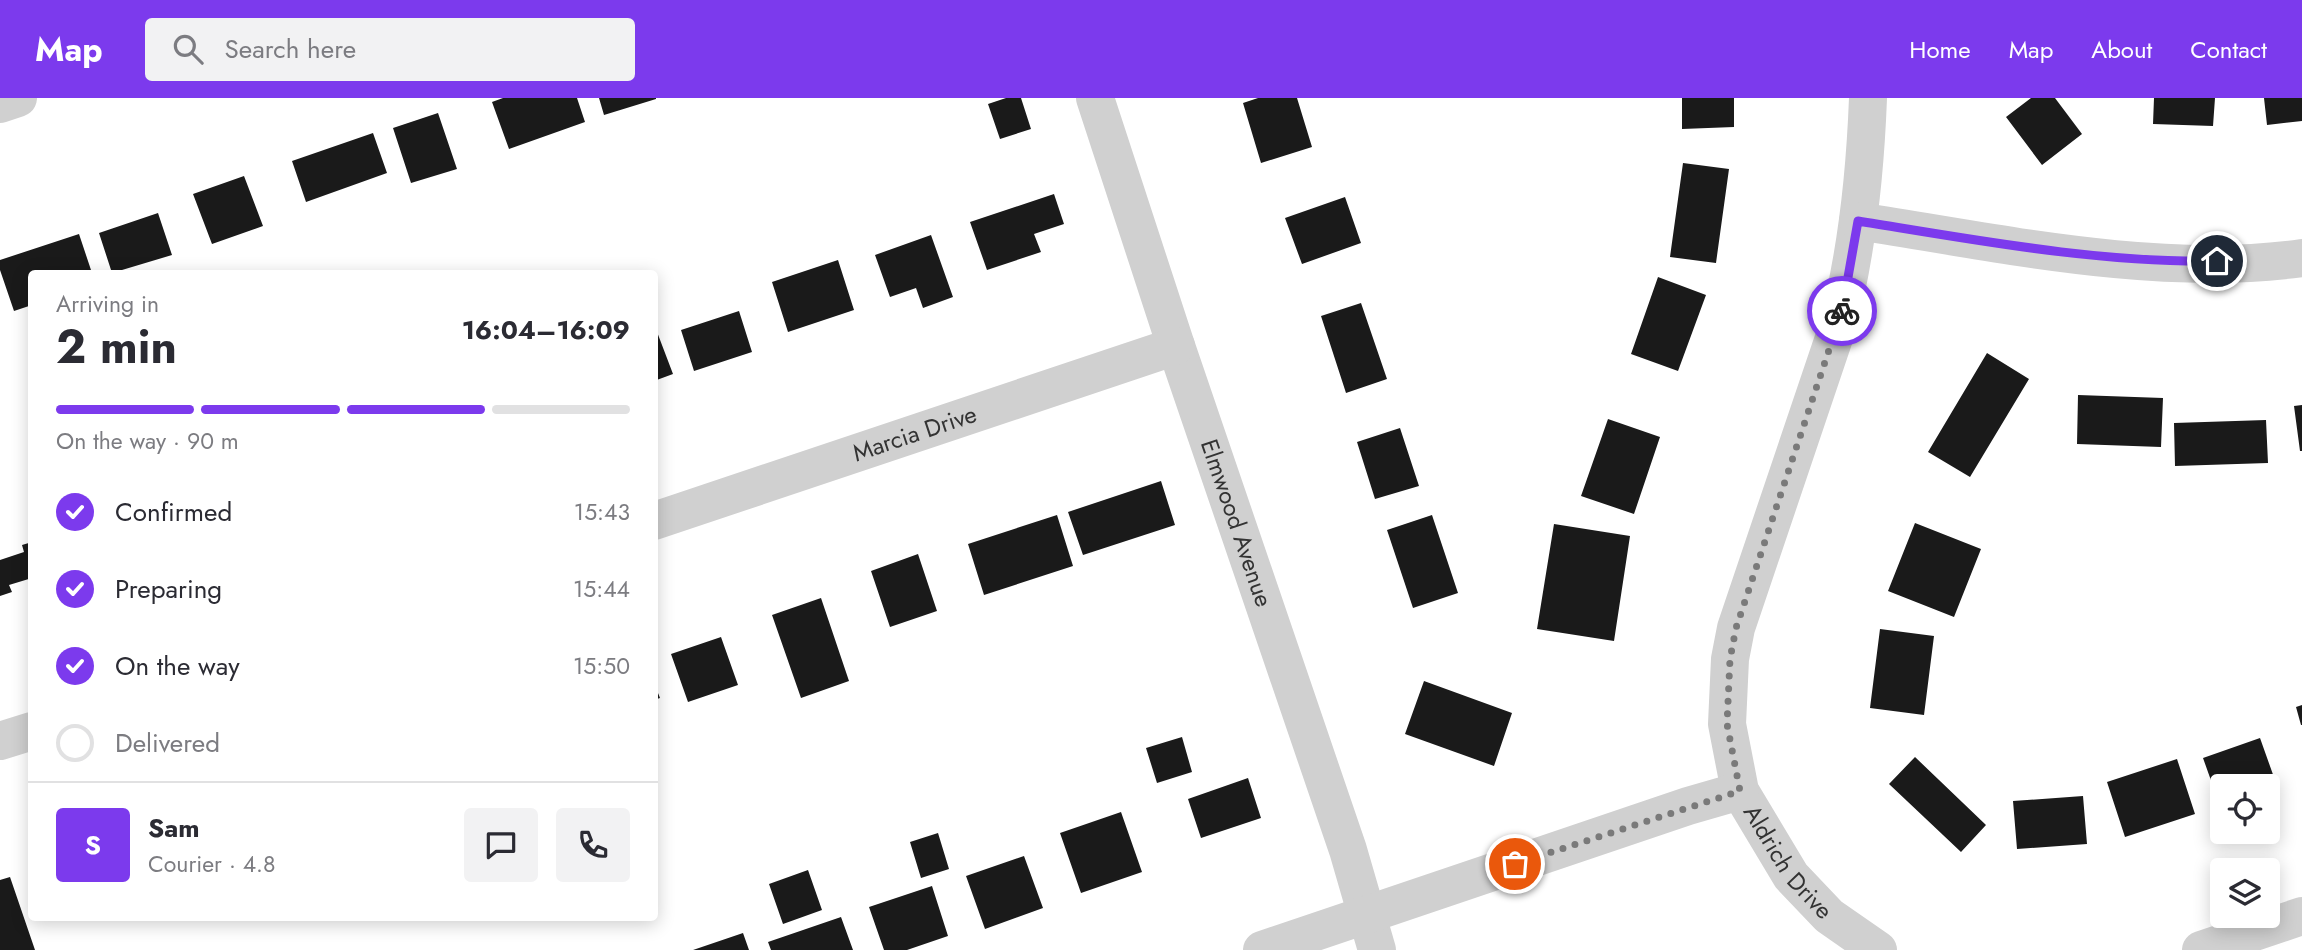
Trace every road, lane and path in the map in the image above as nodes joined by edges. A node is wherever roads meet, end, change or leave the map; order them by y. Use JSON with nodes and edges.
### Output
{"nodes":[{"id":1,"x":18,"y":98,"type":"edge"},
{"id":2,"x":1096,"y":98,"type":"edge"},
{"id":3,"x":1868,"y":98,"type":"edge"},
{"id":4,"x":0,"y":104,"type":"edge"},
{"id":5,"x":1858,"y":221,"type":"junction"},
{"id":6,"x":2302,"y":258,"type":"edge"},
{"id":7,"x":1176,"y":346,"type":"junction"},
{"id":8,"x":658,"y":520,"type":"edge"},
{"id":9,"x":28,"y":732,"type":"edge"},
{"id":10,"x":0,"y":741,"type":"edge"},
{"id":11,"x":1740,"y":791,"type":"junction"},
{"id":12,"x":2302,"y":916,"type":"edge"},
{"id":13,"x":1372,"y":932,"type":"edge"},
{"id":14,"x":1262,"y":950,"type":"edge"},
{"id":15,"x":1878,"y":950,"type":"edge"},
{"id":16,"x":2201,"y":950,"type":"edge"}],
"edges":[{"from":1,"to":4,"type":"street"},
{"from":2,"to":7,"type":"street","name":"Elmwood Avenue"},
{"from":3,"to":5,"type":"street"},
{"from":5,"to":6,"type":"street"},
{"from":5,"to":11,"type":"street"},
{"from":7,"to":8,"type":"street","name":"Marcia Drive"},
{"from":7,"to":13,"type":"street","name":"Elmwood Avenue"},
{"from":9,"to":10,"type":"street"},
{"from":11,"to":13,"type":"street","name":"Aldrich Drive"},
{"from":11,"to":15,"type":"street","name":"Aldrich Drive"},
{"from":12,"to":16,"type":"street"},
{"from":13,"to":14,"type":"street","name":"Aldrich Drive"}]}
